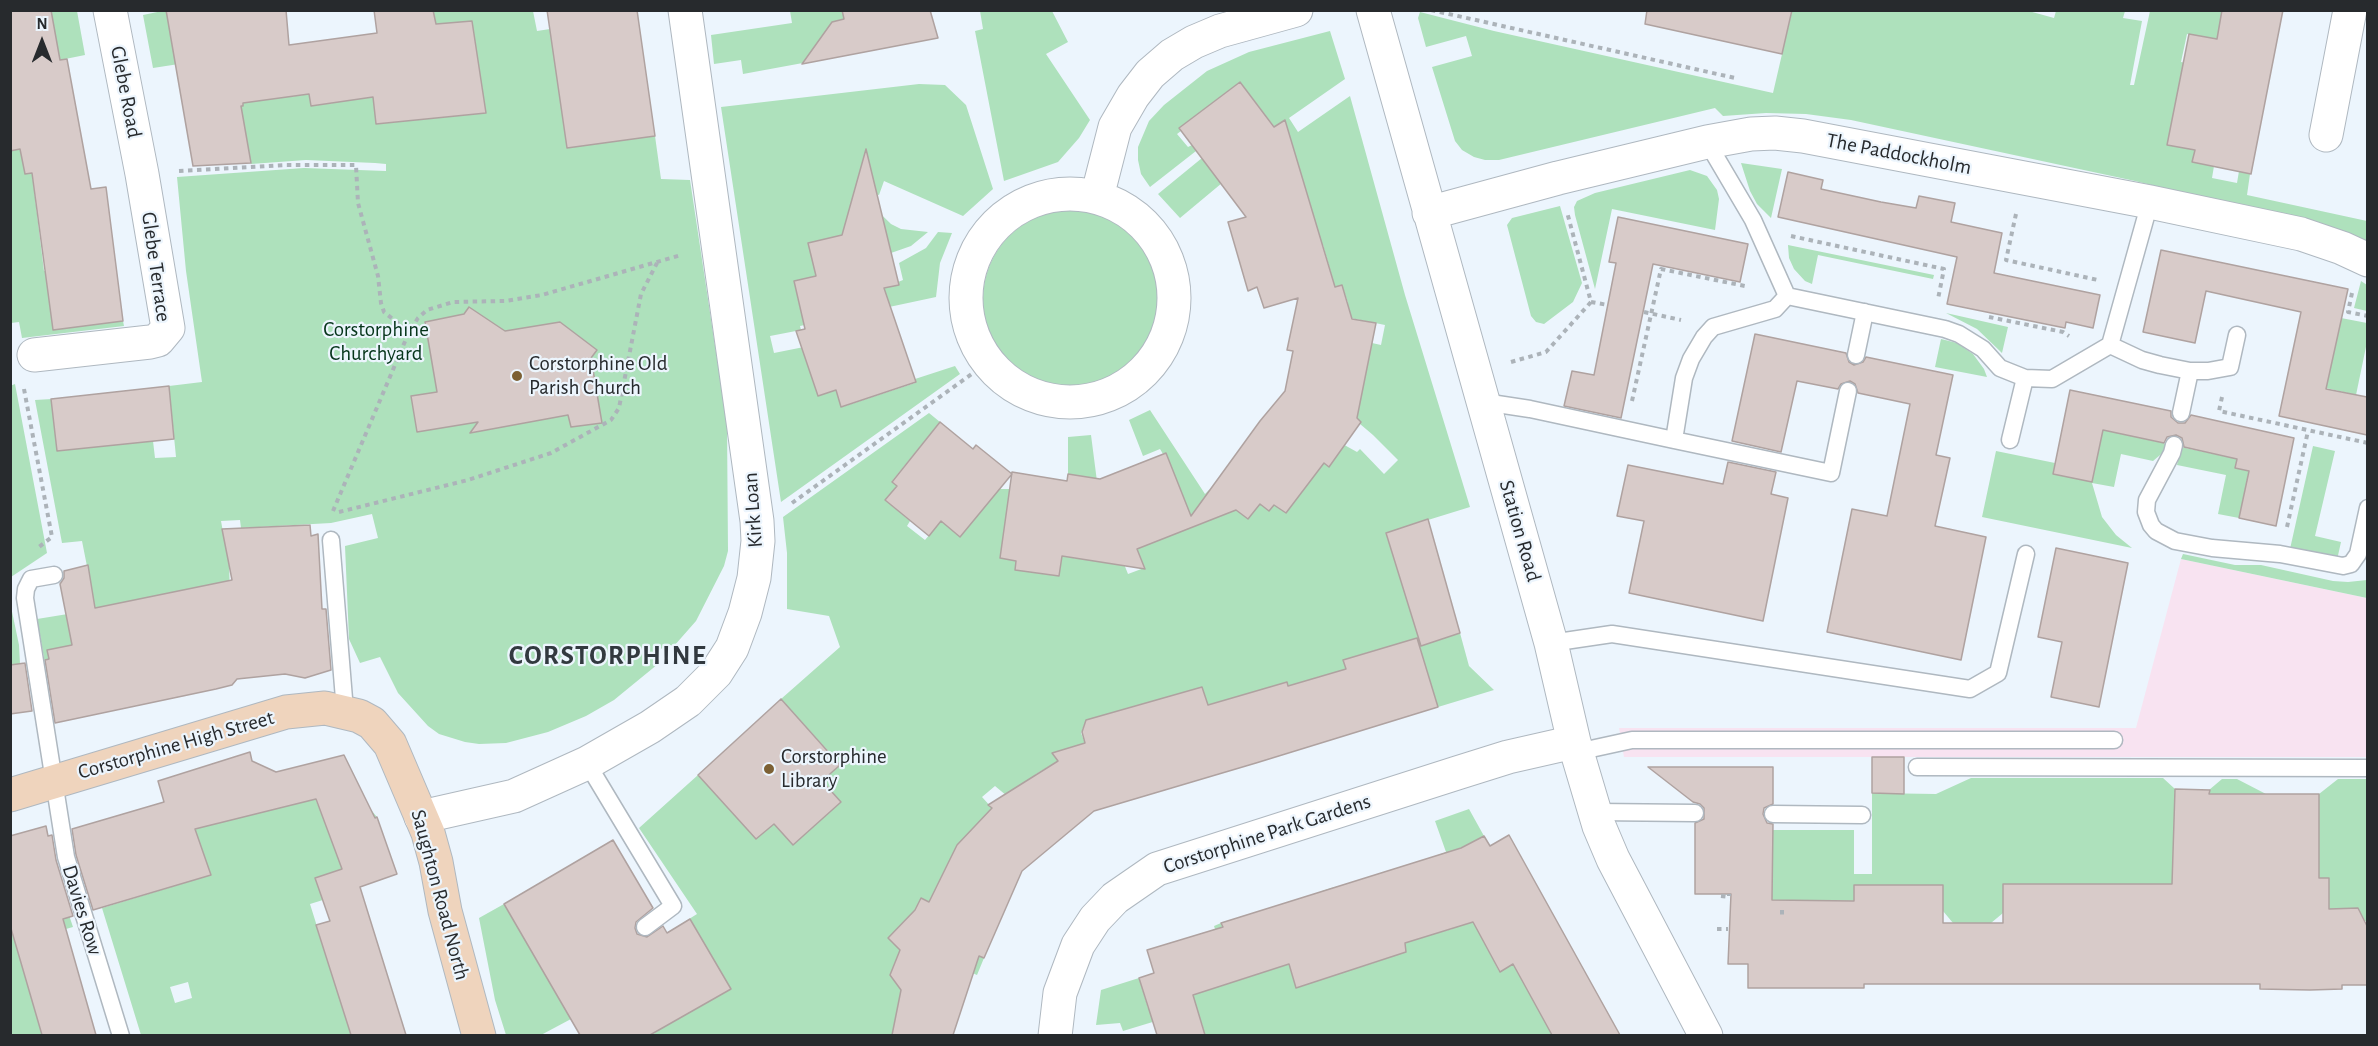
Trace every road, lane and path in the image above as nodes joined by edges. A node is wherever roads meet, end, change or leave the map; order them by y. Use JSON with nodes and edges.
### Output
{"nodes":[{"id":1,"x":110,"y":10,"type":"edge"},
{"id":2,"x":685,"y":10,"type":"edge"},
{"id":3,"x":1296,"y":10,"type":"edge"},
{"id":4,"x":1373,"y":10,"type":"edge"},
{"id":5,"x":1431,"y":10,"type":"edge"},
{"id":6,"x":2350,"y":10,"type":"edge"},
{"id":7,"x":1735,"y":78,"type":"dead end"},
{"id":8,"x":2326,"y":135,"type":"dead end"},
{"id":9,"x":1707,"y":142,"type":"junction"},
{"id":10,"x":142,"y":174,"type":"junction"},
{"id":11,"x":1558,"y":178,"type":"junction"},
{"id":12,"x":1096,"y":197,"type":"junction"},
{"id":13,"x":2150,"y":202,"type":"junction"},
{"id":14,"x":2017,"y":208,"type":"dead end"},
{"id":15,"x":1429,"y":213,"type":"junction"},
{"id":16,"x":1758,"y":229,"type":"junction"},
{"id":17,"x":720,"y":244,"type":"junction"},
{"id":18,"x":2367,"y":260,"type":"edge"},
{"id":19,"x":657,"y":262,"type":"junction"},
{"id":20,"x":2127,"y":287,"type":"junction"},
{"id":21,"x":1787,"y":296,"type":"junction"},
{"id":22,"x":1591,"y":302,"type":"junction"},
{"id":23,"x":1608,"y":305,"type":"dead end"},
{"id":24,"x":1936,"y":306,"type":"dead end"},
{"id":25,"x":1866,"y":312,"type":"junction"},
{"id":26,"x":1983,"y":316,"type":"dead end"},
{"id":27,"x":409,"y":332,"type":"junction"},
{"id":28,"x":2237,"y":335,"type":"dead end"},
{"id":29,"x":2110,"y":345,"type":"junction"},
{"id":30,"x":34,"y":355,"type":"joint"},
{"id":31,"x":1856,"y":355,"type":"dead end"},
{"id":32,"x":2084,"y":361,"type":"junction"},
{"id":33,"x":987,"y":363,"type":"junction"},
{"id":34,"x":2230,"y":367,"type":"junction"},
{"id":35,"x":2190,"y":371,"type":"junction"},
{"id":36,"x":2025,"y":378,"type":"junction"},
{"id":37,"x":1480,"y":387,"type":"junction"},
{"id":38,"x":1848,"y":391,"type":"dead end"},
{"id":39,"x":2181,"y":413,"type":"dead end"},
{"id":40,"x":2308,"y":431,"type":"junction"},
{"id":41,"x":1674,"y":440,"type":"junction"},
{"id":42,"x":2010,"y":440,"type":"dead end"},
{"id":43,"x":2367,"y":443,"type":"edge"},
{"id":44,"x":2174,"y":445,"type":"dead end"},
{"id":45,"x":2367,"y":508,"type":"edge"},
{"id":46,"x":757,"y":521,"type":"junction"},
{"id":47,"x":331,"y":540,"type":"dead end"},
{"id":48,"x":2026,"y":554,"type":"dead end"},
{"id":49,"x":2280,"y":554,"type":"junction"},
{"id":50,"x":54,"y":575,"type":"dead end"},
{"id":51,"x":25,"y":593,"type":"junction"},
{"id":52,"x":1551,"y":643,"type":"junction"},
{"id":53,"x":345,"y":711,"type":"junction"},
{"id":54,"x":2115,"y":740,"type":"dead end"},
{"id":55,"x":1576,"y":747,"type":"junction"},
{"id":56,"x":587,"y":763,"type":"junction"},
{"id":57,"x":1917,"y":767,"type":"dead end"},
{"id":58,"x":2367,"y":768,"type":"edge"},
{"id":59,"x":54,"y":781,"type":"junction"},
{"id":60,"x":10,"y":795,"type":"edge"},
{"id":61,"x":1595,"y":812,"type":"junction"},
{"id":62,"x":1695,"y":813,"type":"dead end"},
{"id":63,"x":1773,"y":814,"type":"dead end"},
{"id":64,"x":1862,"y":815,"type":"dead end"},
{"id":65,"x":421,"y":817,"type":"junction"},
{"id":66,"x":1729,"y":894,"type":"dead end"},
{"id":67,"x":1721,"y":896,"type":"dead end"},
{"id":68,"x":1782,"y":910,"type":"dead end"},
{"id":69,"x":1782,"y":918,"type":"dead end"},
{"id":70,"x":645,"y":927,"type":"dead end"},
{"id":71,"x":1717,"y":929,"type":"dead end"},
{"id":72,"x":1728,"y":929,"type":"dead end"},
{"id":73,"x":121,"y":1035,"type":"edge"},
{"id":74,"x":479,"y":1035,"type":"edge"},
{"id":75,"x":1055,"y":1035,"type":"edge"},
{"id":76,"x":1706,"y":1035,"type":"edge"}],
"edges":[{"from":1,"to":10,"type":"street","name":"Glebe Road"},
{"from":2,"to":17,"type":"street","name":"Kirk Loan"},
{"from":3,"to":12,"type":"street"},
{"from":4,"to":15,"type":"street","name":"Station Road"},
{"from":5,"to":7,"type":"path"},
{"from":6,"to":8,"type":"street"},
{"from":9,"to":11,"type":"street","name":"The Paddockholm"},
{"from":9,"to":13,"type":"street","name":"The Paddockholm"},
{"from":9,"to":16,"type":"lane"},
{"from":10,"to":27,"type":"path"},
{"from":10,"to":30,"type":"street","name":"Glebe Terrace"},
{"from":11,"to":15,"type":"street","name":"The Paddockholm"},
{"from":11,"to":22,"type":"path"},
{"from":12,"to":33,"type":"street"},
{"from":12,"to":33,"type":"street"},
{"from":13,"to":18,"type":"street","name":"The Paddockholm"},
{"from":13,"to":20,"type":"lane"},
{"from":14,"to":20,"type":"path"},
{"from":15,"to":37,"type":"street","name":"Station Road"},
{"from":16,"to":21,"type":"lane"},
{"from":16,"to":24,"type":"path"},
{"from":17,"to":19,"type":"path"},
{"from":17,"to":46,"type":"street","name":"Kirk Loan"},
{"from":19,"to":27,"type":"path"},
{"from":19,"to":27,"type":"path"},
{"from":20,"to":29,"type":"lane"},
{"from":21,"to":25,"type":"lane"},
{"from":21,"to":41,"type":"lane"},
{"from":22,"to":23,"type":"path"},
{"from":22,"to":37,"type":"path"},
{"from":25,"to":31,"type":"lane"},
{"from":25,"to":36,"type":"lane"},
{"from":26,"to":32,"type":"path"},
{"from":28,"to":34,"type":"lane"},
{"from":29,"to":32,"type":"lane"},
{"from":29,"to":35,"type":"lane"},
{"from":30,"to":51,"type":"path"},
{"from":32,"to":36,"type":"lane"},
{"from":33,"to":46,"type":"path"},
{"from":34,"to":35,"type":"lane"},
{"from":34,"to":40,"type":"path"},
{"from":35,"to":39,"type":"lane"},
{"from":36,"to":42,"type":"lane"},
{"from":37,"to":41,"type":"lane"},
{"from":37,"to":52,"type":"street","name":"Station Road"},
{"from":38,"to":41,"type":"lane"},
{"from":40,"to":43,"type":"path"},
{"from":40,"to":49,"type":"path"},
{"from":44,"to":49,"type":"lane"},
{"from":45,"to":49,"type":"lane"},
{"from":46,"to":56,"type":"street","name":"Kirk Loan"},
{"from":47,"to":53,"type":"lane"},
{"from":48,"to":52,"type":"lane"},
{"from":50,"to":51,"type":"lane"},
{"from":51,"to":59,"type":"lane","name":"Davies Row"},
{"from":52,"to":55,"type":"street","name":"Station Road"},
{"from":53,"to":59,"type":"street","name":"Corstorphine High Street"},
{"from":53,"to":65,"type":"street","name":"Saughton Road North"},
{"from":54,"to":55,"type":"lane"},
{"from":55,"to":61,"type":"street","name":"Station Road"},
{"from":55,"to":75,"type":"street","name":"Corstorphine Park Gardens"},
{"from":56,"to":65,"type":"street","name":"Kirk Loan"},
{"from":56,"to":70,"type":"lane"},
{"from":57,"to":58,"type":"lane"},
{"from":59,"to":60,"type":"street","name":"Corstorphine High Street"},
{"from":59,"to":73,"type":"lane","name":"Davies Row"},
{"from":61,"to":62,"type":"lane"},
{"from":61,"to":76,"type":"street","name":"Station Road"},
{"from":63,"to":64,"type":"lane"},
{"from":65,"to":74,"type":"street","name":"Saughton Road North"},
{"from":66,"to":67,"type":"path"},
{"from":68,"to":69,"type":"path"},
{"from":71,"to":72,"type":"path"}]}
